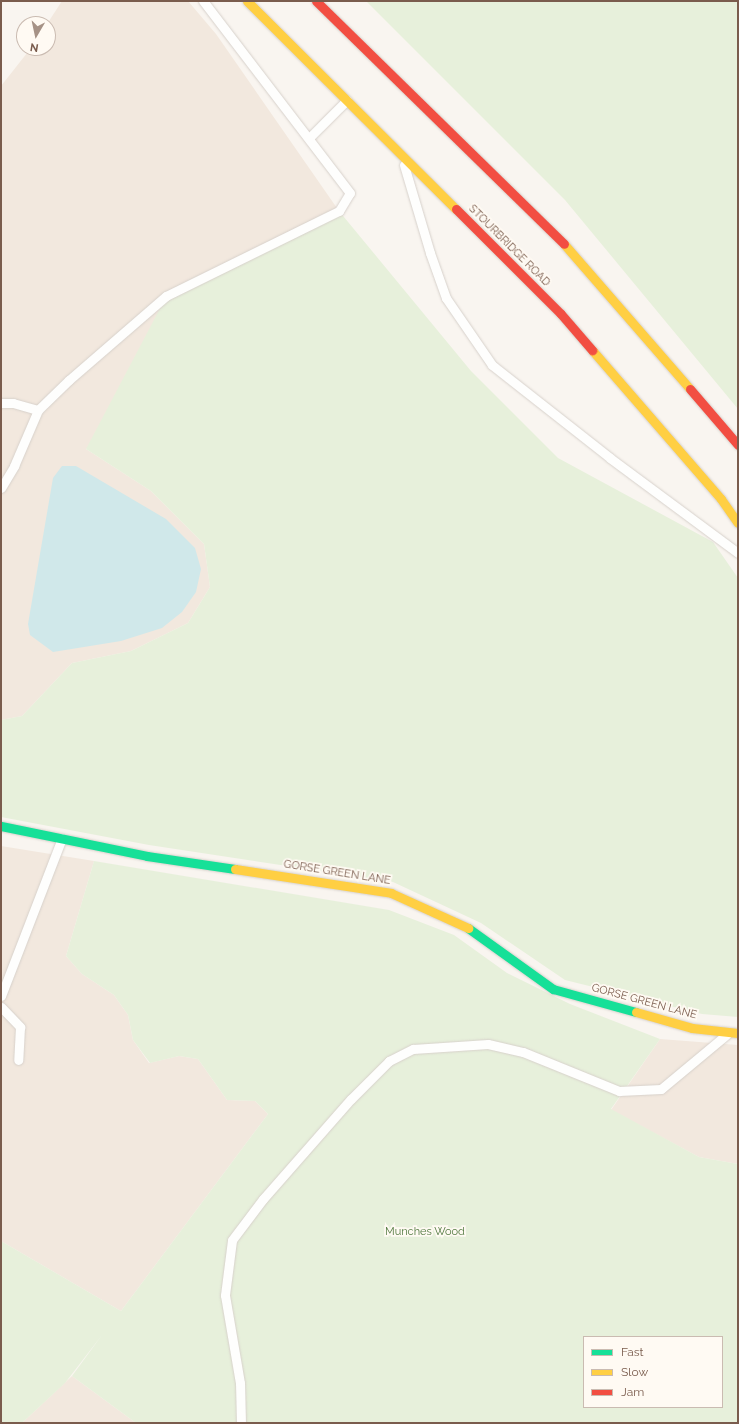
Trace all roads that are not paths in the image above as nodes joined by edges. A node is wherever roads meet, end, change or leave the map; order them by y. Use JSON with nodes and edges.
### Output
{"nodes":[{"id":1,"x":203,"y":1,"type":"edge"},
{"id":2,"x":246,"y":1,"type":"edge"},
{"id":3,"x":316,"y":1,"type":"edge"},
{"id":4,"x":347,"y":100,"type":"junction"},
{"id":5,"x":310,"y":138,"type":"junction"},
{"id":6,"x":403,"y":156,"type":"junction"},
{"id":7,"x":1,"y":403,"type":"edge"},
{"id":8,"x":38,"y":410,"type":"junction"},
{"id":9,"x":738,"y":445,"type":"edge"},
{"id":10,"x":1,"y":488,"type":"edge"},
{"id":11,"x":738,"y":523,"type":"edge"},
{"id":12,"x":738,"y":553,"type":"edge"},
{"id":13,"x":1,"y":826,"type":"edge"},
{"id":14,"x":62,"y":838,"type":"junction"},
{"id":15,"x":1,"y":996,"type":"edge"},
{"id":16,"x":1,"y":1007,"type":"edge"},
{"id":17,"x":728,"y":1033,"type":"junction"},
{"id":18,"x":738,"y":1033,"type":"edge"},
{"id":19,"x":18,"y":1060,"type":"dead end"},
{"id":20,"x":241,"y":1423,"type":"edge"}],
"edges":[{"from":1,"to":5,"type":"lane"},
{"from":2,"to":4,"type":"main road","name":"STOURBRIDGE ROAD"},
{"from":3,"to":9,"type":"main road"},
{"from":4,"to":5,"type":"lane"},
{"from":4,"to":6,"type":"main road","name":"STOURBRIDGE ROAD"},
{"from":5,"to":8,"type":"lane"},
{"from":6,"to":11,"type":"main road","name":"STOURBRIDGE ROAD"},
{"from":6,"to":12,"type":"lane"},
{"from":7,"to":8,"type":"lane"},
{"from":8,"to":10,"type":"lane"},
{"from":13,"to":14,"type":"main road","name":"GORSE GREEN LANE"},
{"from":14,"to":15,"type":"lane"},
{"from":14,"to":17,"type":"main road","name":"GORSE GREEN LANE"},
{"from":16,"to":19,"type":"lane"},
{"from":17,"to":18,"type":"main road","name":"GORSE GREEN LANE"},
{"from":17,"to":20,"type":"lane"}]}
